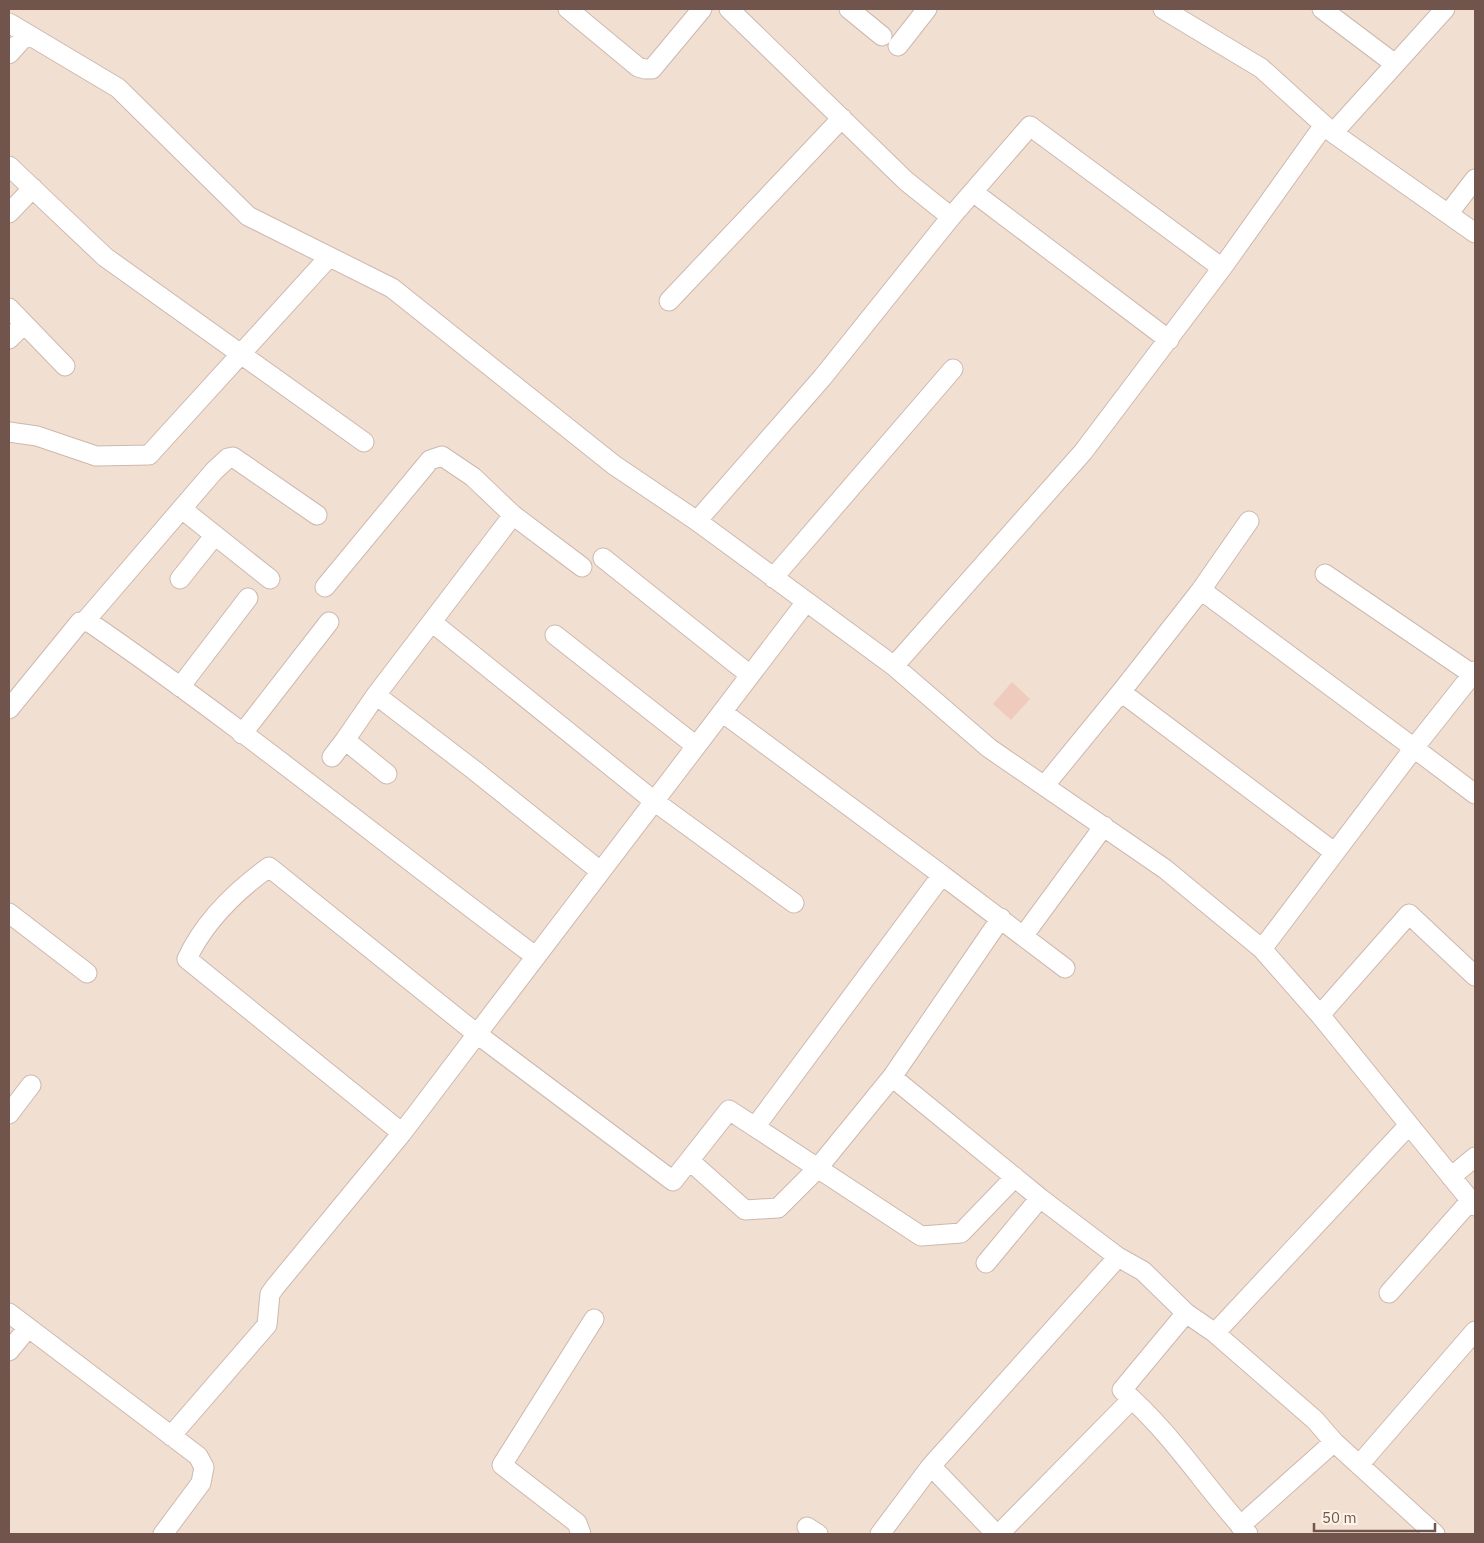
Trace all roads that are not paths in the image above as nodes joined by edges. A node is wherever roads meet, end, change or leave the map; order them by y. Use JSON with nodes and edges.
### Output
{"nodes":[{"id":1,"x":568,"y":9,"type":"edge"},
{"id":2,"x":702,"y":9,"type":"edge"},
{"id":3,"x":729,"y":9,"type":"edge"},
{"id":4,"x":849,"y":9,"type":"edge"},
{"id":5,"x":927,"y":9,"type":"edge"},
{"id":6,"x":1163,"y":9,"type":"edge"},
{"id":7,"x":1322,"y":9,"type":"edge"},
{"id":8,"x":1440,"y":11,"type":"edge"},
{"id":9,"x":9,"y":23,"type":"edge"},
{"id":10,"x":27,"y":34,"type":"junction"},
{"id":11,"x":882,"y":36,"type":"dead end"},
{"id":12,"x":898,"y":46,"type":"dead end"},
{"id":13,"x":9,"y":54,"type":"edge"},
{"id":14,"x":1395,"y":64,"type":"junction"},
{"id":15,"x":842,"y":118,"type":"junction"},
{"id":16,"x":1329,"y":129,"type":"junction"},
{"id":17,"x":9,"y":166,"type":"edge"},
{"id":18,"x":1475,"y":179,"type":"edge"},
{"id":19,"x":33,"y":188,"type":"junction"},
{"id":20,"x":973,"y":192,"type":"junction"},
{"id":21,"x":9,"y":213,"type":"edge"},
{"id":22,"x":1448,"y":214,"type":"junction"},
{"id":23,"x":951,"y":218,"type":"junction"},
{"id":24,"x":1475,"y":233,"type":"edge"},
{"id":25,"x":329,"y":257,"type":"junction"},
{"id":26,"x":1222,"y":268,"type":"junction"},
{"id":27,"x":669,"y":301,"type":"dead end"},
{"id":28,"x":9,"y":308,"type":"edge"},
{"id":29,"x":24,"y":324,"type":"junction"},
{"id":30,"x":9,"y":339,"type":"edge"},
{"id":31,"x":1168,"y":340,"type":"junction"},
{"id":32,"x":241,"y":353,"type":"junction"},
{"id":33,"x":66,"y":366,"type":"dead end"},
{"id":34,"x":953,"y":369,"type":"dead end"},
{"id":35,"x":9,"y":432,"type":"edge"},
{"id":36,"x":364,"y":442,"type":"dead end"},
{"id":37,"x":182,"y":509,"type":"junction"},
{"id":38,"x":317,"y":515,"type":"dead end"},
{"id":39,"x":513,"y":515,"type":"junction"},
{"id":40,"x":697,"y":521,"type":"junction"},
{"id":41,"x":1249,"y":521,"type":"dead end"},
{"id":42,"x":215,"y":535,"type":"junction"},
{"id":43,"x":603,"y":558,"type":"dead end"},
{"id":44,"x":582,"y":566,"type":"dead end"},
{"id":45,"x":1325,"y":574,"type":"dead end"},
{"id":46,"x":773,"y":578,"type":"junction"},
{"id":47,"x":180,"y":579,"type":"dead end"},
{"id":48,"x":270,"y":579,"type":"dead end"},
{"id":49,"x":324,"y":587,"type":"dead end"},
{"id":50,"x":1201,"y":590,"type":"junction"},
{"id":51,"x":248,"y":598,"type":"dead end"},
{"id":52,"x":806,"y":602,"type":"junction"},
{"id":53,"x":86,"y":620,"type":"junction"},
{"id":54,"x":329,"y":622,"type":"dead end"},
{"id":55,"x":433,"y":623,"type":"junction"},
{"id":56,"x":555,"y":635,"type":"dead end"},
{"id":57,"x":894,"y":666,"type":"junction"},
{"id":58,"x":1474,"y":674,"type":"edge"},
{"id":59,"x":750,"y":675,"type":"junction"},
{"id":60,"x":180,"y":687,"type":"junction"},
{"id":61,"x":1121,"y":692,"type":"junction"},
{"id":62,"x":376,"y":695,"type":"junction"},
{"id":63,"x":9,"y":709,"type":"edge"},
{"id":64,"x":722,"y":712,"type":"junction"},
{"id":65,"x":242,"y":734,"type":"junction"},
{"id":66,"x":345,"y":740,"type":"junction"},
{"id":67,"x":696,"y":746,"type":"junction"},
{"id":68,"x":1414,"y":748,"type":"junction"},
{"id":69,"x":332,"y":757,"type":"dead end"},
{"id":70,"x":387,"y":774,"type":"dead end"},
{"id":71,"x":1045,"y":785,"type":"junction"},
{"id":72,"x":1475,"y":794,"type":"edge"},
{"id":73,"x":654,"y":801,"type":"junction"},
{"id":74,"x":1104,"y":826,"type":"junction"},
{"id":75,"x":1334,"y":852,"type":"junction"},
{"id":76,"x":600,"y":871,"type":"junction"},
{"id":77,"x":942,"y":875,"type":"junction"},
{"id":78,"x":794,"y":903,"type":"dead end"},
{"id":79,"x":9,"y":913,"type":"edge"},
{"id":80,"x":1001,"y":918,"type":"junction"},
{"id":81,"x":1024,"y":936,"type":"junction"},
{"id":82,"x":1262,"y":949,"type":"junction"},
{"id":83,"x":534,"y":956,"type":"junction"},
{"id":84,"x":1065,"y":968,"type":"dead end"},
{"id":85,"x":87,"y":973,"type":"dead end"},
{"id":86,"x":1475,"y":976,"type":"edge"},
{"id":87,"x":1320,"y":1015,"type":"junction"},
{"id":88,"x":476,"y":1034,"type":"junction"},
{"id":89,"x":892,"y":1077,"type":"junction"},
{"id":90,"x":32,"y":1085,"type":"dead end"},
{"id":91,"x":9,"y":1114,"type":"edge"},
{"id":92,"x":1409,"y":1125,"type":"junction"},
{"id":93,"x":754,"y":1127,"type":"junction"},
{"id":94,"x":402,"y":1133,"type":"junction"},
{"id":95,"x":1475,"y":1157,"type":"edge"},
{"id":96,"x":690,"y":1161,"type":"junction"},
{"id":97,"x":817,"y":1169,"type":"junction"},
{"id":98,"x":1015,"y":1177,"type":"junction"},
{"id":99,"x":1452,"y":1177,"type":"junction"},
{"id":100,"x":1040,"y":1198,"type":"junction"},
{"id":101,"x":1473,"y":1203,"type":"edge"},
{"id":102,"x":1118,"y":1257,"type":"junction"},
{"id":103,"x":986,"y":1263,"type":"dead end"},
{"id":104,"x":1389,"y":1293,"type":"dead end"},
{"id":105,"x":9,"y":1313,"type":"edge"},
{"id":106,"x":1186,"y":1313,"type":"junction"},
{"id":107,"x":594,"y":1319,"type":"dead end"},
{"id":108,"x":28,"y":1328,"type":"junction"},
{"id":109,"x":1475,"y":1331,"type":"edge"},
{"id":110,"x":1215,"y":1333,"type":"junction"},
{"id":111,"x":9,"y":1351,"type":"edge"},
{"id":112,"x":1132,"y":1399,"type":"junction"},
{"id":113,"x":171,"y":1436,"type":"junction"},
{"id":114,"x":1334,"y":1442,"type":"junction"},
{"id":115,"x":1359,"y":1465,"type":"junction"},
{"id":116,"x":931,"y":1466,"type":"junction"},
{"id":117,"x":1244,"y":1530,"type":"edge"},
{"id":118,"x":163,"y":1534,"type":"edge"},
{"id":119,"x":581,"y":1534,"type":"edge"},
{"id":120,"x":880,"y":1534,"type":"edge"},
{"id":121,"x":997,"y":1534,"type":"edge"},
{"id":122,"x":1435,"y":1534,"type":"edge"}],
"edges":[{"from":1,"to":2,"type":"street"},
{"from":3,"to":15,"type":"street"},
{"from":4,"to":11,"type":"street"},
{"from":5,"to":12,"type":"street"},
{"from":6,"to":16,"type":"street"},
{"from":7,"to":14,"type":"street"},
{"from":8,"to":14,"type":"street"},
{"from":9,"to":10,"type":"street"},
{"from":10,"to":13,"type":"street"},
{"from":10,"to":25,"type":"street"},
{"from":14,"to":16,"type":"street"},
{"from":15,"to":23,"type":"street"},
{"from":15,"to":27,"type":"street"},
{"from":16,"to":22,"type":"street"},
{"from":16,"to":26,"type":"street"},
{"from":17,"to":19,"type":"street"},
{"from":18,"to":22,"type":"street"},
{"from":19,"to":21,"type":"street"},
{"from":19,"to":32,"type":"street"},
{"from":20,"to":23,"type":"street"},
{"from":20,"to":26,"type":"street"},
{"from":20,"to":31,"type":"street"},
{"from":22,"to":24,"type":"street"},
{"from":23,"to":40,"type":"street"},
{"from":25,"to":32,"type":"street"},
{"from":25,"to":40,"type":"street"},
{"from":26,"to":31,"type":"street"},
{"from":28,"to":29,"type":"street"},
{"from":29,"to":30,"type":"street"},
{"from":29,"to":33,"type":"street"},
{"from":31,"to":57,"type":"street"},
{"from":32,"to":35,"type":"street"},
{"from":32,"to":36,"type":"street"},
{"from":34,"to":46,"type":"street"},
{"from":37,"to":38,"type":"street"},
{"from":37,"to":42,"type":"street"},
{"from":37,"to":53,"type":"street"},
{"from":39,"to":44,"type":"street"},
{"from":39,"to":49,"type":"street"},
{"from":39,"to":55,"type":"street"},
{"from":40,"to":46,"type":"street"},
{"from":41,"to":50,"type":"street"},
{"from":42,"to":47,"type":"street"},
{"from":42,"to":48,"type":"street"},
{"from":43,"to":59,"type":"street"},
{"from":45,"to":58,"type":"street"},
{"from":46,"to":52,"type":"street"},
{"from":50,"to":61,"type":"street"},
{"from":50,"to":68,"type":"street"},
{"from":51,"to":60,"type":"street"},
{"from":52,"to":57,"type":"street"},
{"from":52,"to":59,"type":"street"},
{"from":53,"to":60,"type":"street"},
{"from":53,"to":63,"type":"street"},
{"from":54,"to":65,"type":"street"},
{"from":55,"to":62,"type":"street"},
{"from":55,"to":73,"type":"street"},
{"from":56,"to":67,"type":"street"},
{"from":57,"to":71,"type":"street"},
{"from":58,"to":68,"type":"street"},
{"from":59,"to":64,"type":"street"},
{"from":60,"to":65,"type":"street"},
{"from":61,"to":71,"type":"street"},
{"from":61,"to":75,"type":"street"},
{"from":62,"to":66,"type":"street"},
{"from":62,"to":76,"type":"street"},
{"from":64,"to":67,"type":"street"},
{"from":64,"to":77,"type":"street"},
{"from":65,"to":83,"type":"street"},
{"from":66,"to":69,"type":"street"},
{"from":66,"to":70,"type":"street"},
{"from":67,"to":73,"type":"street"},
{"from":68,"to":72,"type":"street"},
{"from":68,"to":75,"type":"street"},
{"from":71,"to":74,"type":"street"},
{"from":73,"to":76,"type":"street"},
{"from":73,"to":78,"type":"street"},
{"from":74,"to":81,"type":"street"},
{"from":74,"to":82,"type":"street"},
{"from":75,"to":82,"type":"street"},
{"from":76,"to":83,"type":"street"},
{"from":77,"to":80,"type":"street"},
{"from":77,"to":93,"type":"street"},
{"from":79,"to":85,"type":"street"},
{"from":80,"to":81,"type":"street"},
{"from":80,"to":89,"type":"street"},
{"from":81,"to":84,"type":"street"},
{"from":82,"to":87,"type":"street"},
{"from":83,"to":88,"type":"street"},
{"from":86,"to":87,"type":"street"},
{"from":87,"to":92,"type":"street"},
{"from":88,"to":94,"type":"street"},
{"from":88,"to":94,"type":"street"},
{"from":88,"to":96,"type":"street"},
{"from":89,"to":97,"type":"street"},
{"from":89,"to":98,"type":"street"},
{"from":90,"to":91,"type":"street"},
{"from":92,"to":99,"type":"street"},
{"from":92,"to":110,"type":"street"},
{"from":93,"to":96,"type":"street"},
{"from":93,"to":97,"type":"street"},
{"from":94,"to":113,"type":"street"},
{"from":95,"to":99,"type":"street"},
{"from":96,"to":97,"type":"street"},
{"from":97,"to":98,"type":"street"},
{"from":98,"to":100,"type":"street"},
{"from":99,"to":101,"type":"street"},
{"from":100,"to":102,"type":"street"},
{"from":100,"to":103,"type":"street"},
{"from":101,"to":104,"type":"street"},
{"from":102,"to":106,"type":"street"},
{"from":102,"to":116,"type":"street"},
{"from":105,"to":108,"type":"street"},
{"from":106,"to":110,"type":"street"},
{"from":106,"to":112,"type":"street"},
{"from":107,"to":119,"type":"street"},
{"from":108,"to":111,"type":"street"},
{"from":108,"to":113,"type":"street"},
{"from":109,"to":115,"type":"street"},
{"from":110,"to":114,"type":"street"},
{"from":112,"to":117,"type":"street"},
{"from":112,"to":121,"type":"street"},
{"from":113,"to":118,"type":"street"},
{"from":114,"to":115,"type":"street"},
{"from":114,"to":117,"type":"street"},
{"from":115,"to":122,"type":"street"},
{"from":116,"to":120,"type":"street"},
{"from":116,"to":121,"type":"street"}]}
